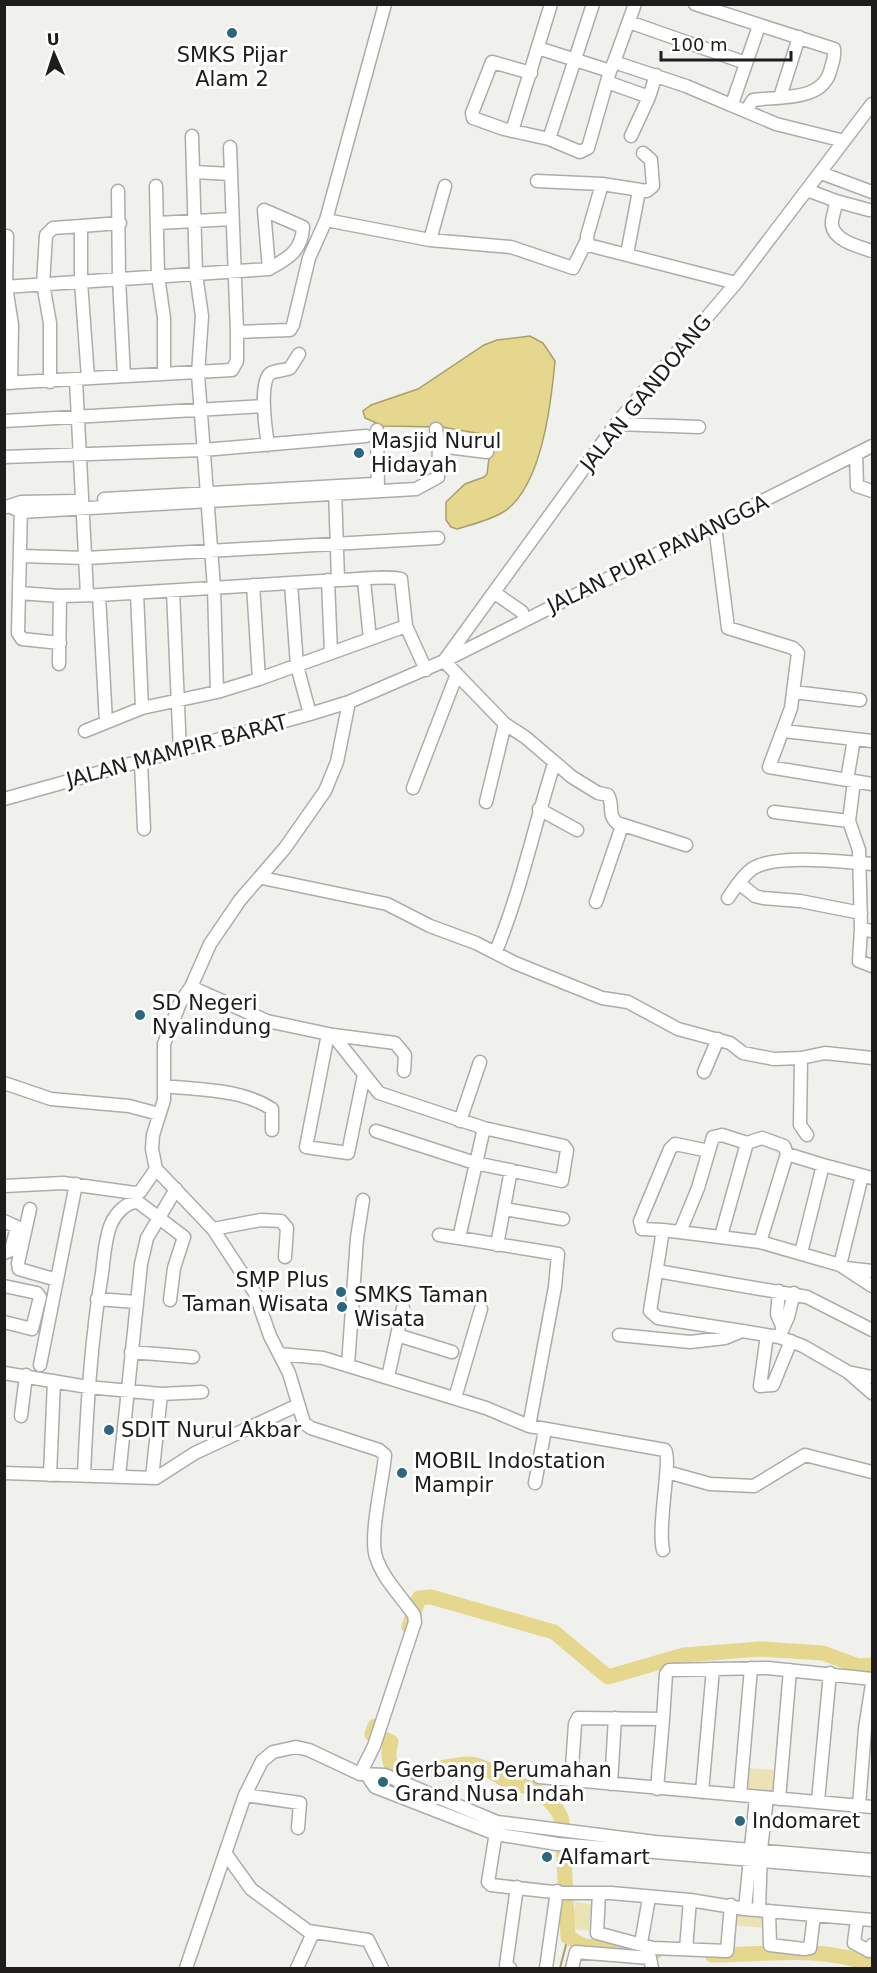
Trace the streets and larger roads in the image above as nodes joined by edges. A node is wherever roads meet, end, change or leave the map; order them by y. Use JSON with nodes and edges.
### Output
{"nodes":[{"id":1,"x":385,"y":4,"type":"edge"},
{"id":2,"x":551,"y":4,"type":"edge"},
{"id":3,"x":593,"y":4,"type":"edge"},
{"id":4,"x":635,"y":4,"type":"edge"},
{"id":5,"x":695,"y":4,"type":"edge"},
{"id":6,"x":629,"y":22,"type":"junction"},
{"id":7,"x":759,"y":26,"type":"junction"},
{"id":8,"x":799,"y":37,"type":"junction"},
{"id":9,"x":538,"y":48,"type":"junction"},
{"id":10,"x":577,"y":59,"type":"junction"},
{"id":11,"x":747,"y":63,"type":"junction"},
{"id":12,"x":610,"y":72,"type":"junction"},
{"id":13,"x":531,"y":73,"type":"junction"},
{"id":14,"x":656,"y":75,"type":"junction"},
{"id":15,"x":739,"y":90,"type":"junction"},
{"id":16,"x":649,"y":97,"type":"junction"},
{"id":17,"x":780,"y":97,"type":"junction"},
{"id":18,"x":732,"y":104,"type":"junction"},
{"id":19,"x":873,"y":104,"type":"edge"},
{"id":20,"x":749,"y":106,"type":"junction"},
{"id":21,"x":512,"y":131,"type":"junction"},
{"id":22,"x":192,"y":136,"type":"dead end"},
{"id":23,"x":631,"y":136,"type":"dead end"},
{"id":24,"x":549,"y":139,"type":"junction"},
{"id":25,"x":844,"y":141,"type":"junction"},
{"id":26,"x":230,"y":147,"type":"dead end"},
{"id":27,"x":643,"y":153,"type":"dead end"},
{"id":28,"x":194,"y":172,"type":"junction"},
{"id":29,"x":821,"y":173,"type":"junction"},
{"id":30,"x":231,"y":174,"type":"junction"},
{"id":31,"x":537,"y":181,"type":"dead end"},
{"id":32,"x":602,"y":184,"type":"junction"},
{"id":33,"x":156,"y":186,"type":"dead end"},
{"id":34,"x":445,"y":186,"type":"dead end"},
{"id":35,"x":807,"y":190,"type":"junction"},
{"id":36,"x":118,"y":191,"type":"dead end"},
{"id":37,"x":639,"y":191,"type":"junction"},
{"id":38,"x":873,"y":192,"type":"edge"},
{"id":39,"x":836,"y":201,"type":"junction"},
{"id":40,"x":869,"y":210,"type":"dead end"},
{"id":41,"x":232,"y":219,"type":"junction"},
{"id":42,"x":326,"y":220,"type":"junction"},
{"id":43,"x":197,"y":222,"type":"junction"},
{"id":44,"x":120,"y":223,"type":"junction"},
{"id":45,"x":158,"y":223,"type":"junction"},
{"id":46,"x":81,"y":226,"type":"junction"},
{"id":47,"x":7,"y":236,"type":"dead end"},
{"id":48,"x":430,"y":240,"type":"junction"},
{"id":49,"x":587,"y":240,"type":"junction"},
{"id":50,"x":873,"y":251,"type":"edge"},
{"id":51,"x":627,"y":254,"type":"junction"},
{"id":52,"x":269,"y":269,"type":"junction"},
{"id":53,"x":234,"y":272,"type":"junction"},
{"id":54,"x":196,"y":274,"type":"junction"},
{"id":55,"x":159,"y":276,"type":"junction"},
{"id":56,"x":119,"y":279,"type":"junction"},
{"id":57,"x":81,"y":282,"type":"junction"},
{"id":58,"x":736,"y":283,"type":"junction"},
{"id":59,"x":43,"y":284,"type":"junction"},
{"id":60,"x":5,"y":287,"type":"edge"},
{"id":61,"x":237,"y":332,"type":"junction"},
{"id":62,"x":299,"y":354,"type":"dead end"},
{"id":63,"x":164,"y":374,"type":"junction"},
{"id":64,"x":198,"y":374,"type":"junction"},
{"id":65,"x":124,"y":376,"type":"junction"},
{"id":66,"x":82,"y":379,"type":"junction"},
{"id":67,"x":50,"y":382,"type":"junction"},
{"id":68,"x":8,"y":383,"type":"edge"},
{"id":69,"x":264,"y":406,"type":"junction"},
{"id":70,"x":202,"y":410,"type":"junction"},
{"id":71,"x":79,"y":416,"type":"junction"},
{"id":72,"x":4,"y":421,"type":"edge"},
{"id":73,"x":616,"y":424,"type":"junction"},
{"id":74,"x":699,"y":427,"type":"dead end"},
{"id":75,"x":436,"y":429,"type":"dead end"},
{"id":76,"x":268,"y":445,"type":"junction"},
{"id":77,"x":438,"y":446,"type":"junction"},
{"id":78,"x":873,"y":446,"type":"edge"},
{"id":79,"x":203,"y":450,"type":"junction"},
{"id":80,"x":487,"y":452,"type":"dead end"},
{"id":81,"x":856,"y":454,"type":"junction"},
{"id":82,"x":81,"y":455,"type":"junction"},
{"id":83,"x":4,"y":457,"type":"edge"},
{"id":84,"x":378,"y":487,"type":"junction"},
{"id":85,"x":334,"y":490,"type":"junction"},
{"id":86,"x":873,"y":491,"type":"edge"},
{"id":87,"x":208,"y":497,"type":"junction"},
{"id":88,"x":83,"y":504,"type":"junction"},
{"id":89,"x":14,"y":507,"type":"edge"},
{"id":90,"x":715,"y":526,"type":"junction"},
{"id":91,"x":438,"y":538,"type":"dead end"},
{"id":92,"x":336,"y":542,"type":"junction"},
{"id":93,"x":212,"y":550,"type":"junction"},
{"id":94,"x":21,"y":556,"type":"junction"},
{"id":95,"x":86,"y":558,"type":"junction"},
{"id":96,"x":333,"y":580,"type":"junction"},
{"id":97,"x":364,"y":581,"type":"junction"},
{"id":98,"x":291,"y":583,"type":"junction"},
{"id":99,"x":253,"y":585,"type":"junction"},
{"id":100,"x":214,"y":588,"type":"junction"},
{"id":101,"x":173,"y":591,"type":"junction"},
{"id":102,"x":19,"y":593,"type":"junction"},
{"id":103,"x":137,"y":593,"type":"junction"},
{"id":104,"x":495,"y":593,"type":"junction"},
{"id":105,"x":93,"y":595,"type":"junction"},
{"id":106,"x":60,"y":596,"type":"junction"},
{"id":107,"x":522,"y":612,"type":"dead end"},
{"id":108,"x":406,"y":626,"type":"junction"},
{"id":109,"x":369,"y":639,"type":"junction"},
{"id":110,"x":60,"y":643,"type":"junction"},
{"id":111,"x":331,"y":653,"type":"junction"},
{"id":112,"x":444,"y":661,"type":"junction"},
{"id":113,"x":59,"y":664,"type":"dead end"},
{"id":114,"x":297,"y":666,"type":"junction"},
{"id":115,"x":426,"y":670,"type":"junction"},
{"id":116,"x":457,"y":674,"type":"junction"},
{"id":117,"x":259,"y":679,"type":"junction"},
{"id":118,"x":217,"y":692,"type":"junction"},
{"id":119,"x":794,"y":692,"type":"junction"},
{"id":120,"x":177,"y":700,"type":"junction"},
{"id":121,"x":860,"y":700,"type":"dead end"},
{"id":122,"x":349,"y":702,"type":"junction"},
{"id":123,"x":142,"y":708,"type":"junction"},
{"id":124,"x":310,"y":714,"type":"junction"},
{"id":125,"x":106,"y":722,"type":"junction"},
{"id":126,"x":504,"y":724,"type":"junction"},
{"id":127,"x":85,"y":731,"type":"dead end"},
{"id":128,"x":784,"y":731,"type":"junction"},
{"id":129,"x":854,"y":739,"type":"junction"},
{"id":130,"x":873,"y":741,"type":"edge"},
{"id":131,"x":180,"y":751,"type":"junction"},
{"id":132,"x":141,"y":762,"type":"junction"},
{"id":133,"x":554,"y":764,"type":"junction"},
{"id":134,"x":851,"y":781,"type":"junction"},
{"id":135,"x":873,"y":784,"type":"edge"},
{"id":136,"x":413,"y":788,"type":"dead end"},
{"id":137,"x":4,"y":799,"type":"edge"},
{"id":138,"x":486,"y":802,"type":"dead end"},
{"id":139,"x":539,"y":809,"type":"junction"},
{"id":140,"x":774,"y":812,"type":"dead end"},
{"id":141,"x":849,"y":821,"type":"junction"},
{"id":142,"x":622,"y":826,"type":"junction"},
{"id":143,"x":144,"y":829,"type":"dead end"},
{"id":144,"x":577,"y":830,"type":"dead end"},
{"id":145,"x":687,"y":845,"type":"dead end"},
{"id":146,"x":866,"y":864,"type":"edge"},
{"id":147,"x":262,"y":878,"type":"junction"},
{"id":148,"x":739,"y":883,"type":"junction"},
{"id":149,"x":728,"y":898,"type":"dead end"},
{"id":150,"x":596,"y":902,"type":"dead end"},
{"id":151,"x":861,"y":913,"type":"junction"},
{"id":152,"x":867,"y":930,"type":"edge"},
{"id":153,"x":496,"y":951,"type":"junction"},
{"id":154,"x":873,"y":966,"type":"edge"},
{"id":155,"x":191,"y":987,"type":"junction"},
{"id":156,"x":331,"y":1035,"type":"junction"},
{"id":157,"x":718,"y":1039,"type":"junction"},
{"id":158,"x":801,"y":1058,"type":"junction"},
{"id":159,"x":873,"y":1058,"type":"edge"},
{"id":160,"x":480,"y":1062,"type":"dead end"},
{"id":161,"x":404,"y":1071,"type":"dead end"},
{"id":162,"x":704,"y":1072,"type":"dead end"},
{"id":163,"x":364,"y":1075,"type":"junction"},
{"id":164,"x":4,"y":1083,"type":"edge"},
{"id":165,"x":165,"y":1086,"type":"junction"},
{"id":166,"x":159,"y":1114,"type":"junction"},
{"id":167,"x":460,"y":1121,"type":"junction"},
{"id":168,"x":484,"y":1128,"type":"junction"},
{"id":169,"x":272,"y":1130,"type":"dead end"},
{"id":170,"x":376,"y":1131,"type":"dead end"},
{"id":171,"x":807,"y":1135,"type":"dead end"},
{"id":172,"x":747,"y":1143,"type":"junction"},
{"id":173,"x":709,"y":1151,"type":"junction"},
{"id":174,"x":787,"y":1154,"type":"junction"},
{"id":175,"x":475,"y":1163,"type":"junction"},
{"id":176,"x":823,"y":1165,"type":"junction"},
{"id":177,"x":156,"y":1169,"type":"junction"},
{"id":178,"x":511,"y":1170,"type":"junction"},
{"id":179,"x":867,"y":1177,"type":"edge"},
{"id":180,"x":76,"y":1184,"type":"junction"},
{"id":181,"x":4,"y":1186,"type":"edge"},
{"id":182,"x":176,"y":1189,"type":"junction"},
{"id":183,"x":363,"y":1200,"type":"dead end"},
{"id":184,"x":30,"y":1209,"type":"dead end"},
{"id":185,"x":504,"y":1209,"type":"junction"},
{"id":186,"x":158,"y":1219,"type":"junction"},
{"id":187,"x":563,"y":1219,"type":"dead end"},
{"id":188,"x":4,"y":1221,"type":"edge"},
{"id":189,"x":213,"y":1228,"type":"junction"},
{"id":190,"x":663,"y":1230,"type":"junction"},
{"id":191,"x":680,"y":1232,"type":"junction"},
{"id":192,"x":439,"y":1235,"type":"dead end"},
{"id":193,"x":721,"y":1236,"type":"junction"},
{"id":194,"x":459,"y":1238,"type":"junction"},
{"id":195,"x":760,"y":1242,"type":"junction"},
{"id":196,"x":497,"y":1245,"type":"junction"},
{"id":197,"x":4,"y":1252,"type":"edge"},
{"id":198,"x":801,"y":1253,"type":"junction"},
{"id":199,"x":285,"y":1257,"type":"dead end"},
{"id":200,"x":843,"y":1266,"type":"junction"},
{"id":201,"x":657,"y":1271,"type":"junction"},
{"id":202,"x":873,"y":1271,"type":"edge"},
{"id":203,"x":57,"y":1280,"type":"junction"},
{"id":204,"x":4,"y":1286,"type":"edge"},
{"id":205,"x":873,"y":1286,"type":"edge"},
{"id":206,"x":779,"y":1291,"type":"junction"},
{"id":207,"x":794,"y":1293,"type":"junction"},
{"id":208,"x":98,"y":1299,"type":"junction"},
{"id":209,"x":170,"y":1300,"type":"dead end"},
{"id":210,"x":136,"y":1302,"type":"junction"},
{"id":211,"x":403,"y":1308,"type":"dead end"},
{"id":212,"x":481,"y":1309,"type":"dead end"},
{"id":213,"x":4,"y":1322,"type":"edge"},
{"id":214,"x":873,"y":1330,"type":"edge"},
{"id":215,"x":742,"y":1331,"type":"junction"},
{"id":216,"x":397,"y":1335,"type":"junction"},
{"id":217,"x":620,"y":1335,"type":"dead end"},
{"id":218,"x":780,"y":1335,"type":"junction"},
{"id":219,"x":131,"y":1352,"type":"junction"},
{"id":220,"x":452,"y":1352,"type":"dead end"},
{"id":221,"x":279,"y":1354,"type":"junction"},
{"id":222,"x":193,"y":1357,"type":"dead end"},
{"id":223,"x":40,"y":1365,"type":"dead end"},
{"id":224,"x":348,"y":1365,"type":"junction"},
{"id":225,"x":848,"y":1372,"type":"junction"},
{"id":226,"x":4,"y":1373,"type":"edge"},
{"id":227,"x":26,"y":1375,"type":"junction"},
{"id":228,"x":388,"y":1377,"type":"junction"},
{"id":229,"x":873,"y":1377,"type":"edge"},
{"id":230,"x":54,"y":1381,"type":"junction"},
{"id":231,"x":88,"y":1387,"type":"junction"},
{"id":232,"x":128,"y":1390,"type":"junction"},
{"id":233,"x":202,"y":1392,"type":"dead end"},
{"id":234,"x":873,"y":1393,"type":"edge"},
{"id":235,"x":161,"y":1394,"type":"junction"},
{"id":236,"x":455,"y":1398,"type":"junction"},
{"id":237,"x":298,"y":1405,"type":"junction"},
{"id":238,"x":21,"y":1416,"type":"dead end"},
{"id":239,"x":529,"y":1426,"type":"junction"},
{"id":240,"x":545,"y":1430,"type":"junction"},
{"id":241,"x":667,"y":1472,"type":"junction"},
{"id":242,"x":873,"y":1472,"type":"edge"},
{"id":243,"x":4,"y":1473,"type":"edge"},
{"id":244,"x":84,"y":1474,"type":"junction"},
{"id":245,"x":50,"y":1475,"type":"junction"},
{"id":246,"x":118,"y":1476,"type":"junction"},
{"id":247,"x":152,"y":1478,"type":"junction"},
{"id":248,"x":535,"y":1483,"type":"dead end"},
{"id":249,"x":663,"y":1550,"type":"dead end"},
{"id":250,"x":751,"y":1668,"type":"junction"},
{"id":251,"x":713,"y":1669,"type":"junction"},
{"id":252,"x":790,"y":1670,"type":"junction"},
{"id":253,"x":830,"y":1673,"type":"junction"},
{"id":254,"x":873,"y":1679,"type":"edge"},
{"id":255,"x":873,"y":1684,"type":"edge"},
{"id":256,"x":615,"y":1718,"type":"junction"},
{"id":257,"x":663,"y":1719,"type":"junction"},
{"id":258,"x":869,"y":1729,"type":"edge"},
{"id":259,"x":364,"y":1774,"type":"junction"},
{"id":260,"x":539,"y":1777,"type":"dead end"},
{"id":261,"x":571,"y":1782,"type":"junction"},
{"id":262,"x":611,"y":1784,"type":"junction"},
{"id":263,"x":657,"y":1789,"type":"junction"},
{"id":264,"x":702,"y":1792,"type":"junction"},
{"id":265,"x":245,"y":1795,"type":"junction"},
{"id":266,"x":740,"y":1795,"type":"junction"},
{"id":267,"x":767,"y":1798,"type":"junction"},
{"id":268,"x":818,"y":1801,"type":"junction"},
{"id":269,"x":860,"y":1805,"type":"junction"},
{"id":270,"x":873,"y":1807,"type":"edge"},
{"id":271,"x":298,"y":1828,"type":"dead end"},
{"id":272,"x":497,"y":1828,"type":"junction"},
{"id":273,"x":226,"y":1854,"type":"junction"},
{"id":274,"x":756,"y":1854,"type":"junction"},
{"id":275,"x":873,"y":1860,"type":"edge"},
{"id":276,"x":873,"y":1870,"type":"edge"},
{"id":277,"x":517,"y":1887,"type":"junction"},
{"id":278,"x":559,"y":1892,"type":"junction"},
{"id":279,"x":599,"y":1893,"type":"junction"},
{"id":280,"x":649,"y":1898,"type":"junction"},
{"id":281,"x":690,"y":1900,"type":"junction"},
{"id":282,"x":731,"y":1905,"type":"junction"},
{"id":283,"x":745,"y":1909,"type":"junction"},
{"id":284,"x":764,"y":1911,"type":"junction"},
{"id":285,"x":814,"y":1915,"type":"junction"},
{"id":286,"x":857,"y":1919,"type":"junction"},
{"id":287,"x":873,"y":1920,"type":"edge"},
{"id":288,"x":313,"y":1933,"type":"junction"},
{"id":289,"x":641,"y":1942,"type":"junction"},
{"id":290,"x":873,"y":1945,"type":"edge"},
{"id":291,"x":686,"y":1949,"type":"junction"},
{"id":292,"x":612,"y":1955,"type":"junction"},
{"id":293,"x":186,"y":1968,"type":"edge"},
{"id":294,"x":297,"y":1968,"type":"edge"},
{"id":295,"x":382,"y":1968,"type":"edge"},
{"id":296,"x":510,"y":1968,"type":"edge"},
{"id":297,"x":546,"y":1968,"type":"edge"},
{"id":298,"x":572,"y":1968,"type":"edge"},
{"id":299,"x":612,"y":1968,"type":"edge"},
{"id":300,"x":652,"y":1968,"type":"edge"}],
"edges":[{"from":1,"to":42,"type":"street"},
{"from":2,"to":9,"type":"street"},
{"from":3,"to":10,"type":"street"},
{"from":4,"to":6,"type":"street"},
{"from":5,"to":7,"type":"street"},
{"from":6,"to":11,"type":"street"},
{"from":6,"to":12,"type":"street"},
{"from":7,"to":8,"type":"street"},
{"from":7,"to":11,"type":"street"},
{"from":8,"to":17,"type":"street"},
{"from":8,"to":17,"type":"street"},
{"from":9,"to":10,"type":"street"},
{"from":9,"to":13,"type":"street"},
{"from":10,"to":12,"type":"street"},
{"from":10,"to":24,"type":"street"},
{"from":11,"to":15,"type":"street"},
{"from":12,"to":14,"type":"street"},
{"from":12,"to":16,"type":"street"},
{"from":12,"to":24,"type":"street"},
{"from":13,"to":21,"type":"street"},
{"from":13,"to":21,"type":"street"},
{"from":14,"to":16,"type":"street"},
{"from":14,"to":18,"type":"street"},
{"from":15,"to":18,"type":"street"},
{"from":15,"to":20,"type":"street"},
{"from":16,"to":23,"type":"street"},
{"from":17,"to":20,"type":"street"},
{"from":18,"to":20,"type":"street"},
{"from":19,"to":25,"type":"street","name":"JALAN GANDOANG"},
{"from":20,"to":25,"type":"street"},
{"from":21,"to":24,"type":"street"},
{"from":22,"to":28,"type":"street"},
{"from":25,"to":29,"type":"street","name":"JALAN GANDOANG"},
{"from":26,"to":30,"type":"street"},
{"from":27,"to":37,"type":"street"},
{"from":28,"to":30,"type":"street"},
{"from":28,"to":43,"type":"street"},
{"from":29,"to":35,"type":"street","name":"JALAN GANDOANG"},
{"from":29,"to":38,"type":"street"},
{"from":30,"to":41,"type":"street"},
{"from":31,"to":32,"type":"street"},
{"from":32,"to":37,"type":"street"},
{"from":32,"to":49,"type":"street"},
{"from":33,"to":45,"type":"street"},
{"from":34,"to":48,"type":"street"},
{"from":35,"to":39,"type":"street"},
{"from":35,"to":58,"type":"street","name":"JALAN GANDOANG"},
{"from":36,"to":44,"type":"street"},
{"from":37,"to":51,"type":"street"},
{"from":39,"to":40,"type":"street"},
{"from":39,"to":50,"type":"street"},
{"from":41,"to":43,"type":"street"},
{"from":41,"to":53,"type":"street"},
{"from":42,"to":48,"type":"street"},
{"from":42,"to":61,"type":"street"},
{"from":43,"to":45,"type":"street"},
{"from":43,"to":54,"type":"street"},
{"from":44,"to":46,"type":"street"},
{"from":44,"to":56,"type":"street"},
{"from":45,"to":55,"type":"street"},
{"from":46,"to":57,"type":"street"},
{"from":46,"to":59,"type":"street"},
{"from":47,"to":60,"type":"street"},
{"from":48,"to":49,"type":"street"},
{"from":49,"to":51,"type":"street"},
{"from":51,"to":58,"type":"street"},
{"from":52,"to":52,"type":"street"},
{"from":52,"to":53,"type":"street"},
{"from":53,"to":54,"type":"street"},
{"from":53,"to":61,"type":"street"},
{"from":54,"to":55,"type":"street"},
{"from":54,"to":64,"type":"street"},
{"from":55,"to":56,"type":"street"},
{"from":55,"to":63,"type":"street"},
{"from":56,"to":57,"type":"street"},
{"from":56,"to":65,"type":"street"},
{"from":57,"to":59,"type":"street"},
{"from":57,"to":66,"type":"street"},
{"from":58,"to":73,"type":"street","name":"JALAN GANDOANG"},
{"from":59,"to":60,"type":"street"},
{"from":59,"to":67,"type":"street"},
{"from":60,"to":68,"type":"street"},
{"from":61,"to":64,"type":"street"},
{"from":62,"to":69,"type":"street"},
{"from":63,"to":64,"type":"street"},
{"from":63,"to":65,"type":"street"},
{"from":64,"to":70,"type":"street"},
{"from":65,"to":66,"type":"street"},
{"from":66,"to":67,"type":"street"},
{"from":66,"to":71,"type":"street"},
{"from":67,"to":68,"type":"street"},
{"from":69,"to":70,"type":"street"},
{"from":69,"to":76,"type":"street"},
{"from":70,"to":71,"type":"street"},
{"from":70,"to":79,"type":"street"},
{"from":71,"to":72,"type":"street"},
{"from":71,"to":82,"type":"street"},
{"from":73,"to":74,"type":"street"},
{"from":73,"to":104,"type":"street","name":"JALAN GANDOANG"},
{"from":75,"to":77,"type":"street"},
{"from":76,"to":79,"type":"street"},
{"from":76,"to":84,"type":"street"},
{"from":77,"to":80,"type":"street"},
{"from":77,"to":84,"type":"street"},
{"from":78,"to":81,"type":"street","name":"JALAN PURI PANANGGA"},
{"from":79,"to":82,"type":"street"},
{"from":79,"to":87,"type":"street"},
{"from":81,"to":86,"type":"street"},
{"from":81,"to":90,"type":"street","name":"JALAN PURI PANANGGA"},
{"from":82,"to":83,"type":"street"},
{"from":82,"to":88,"type":"street"},
{"from":84,"to":85,"type":"street"},
{"from":85,"to":87,"type":"street"},
{"from":85,"to":92,"type":"street"},
{"from":87,"to":88,"type":"street"},
{"from":87,"to":93,"type":"street"},
{"from":88,"to":89,"type":"street"},
{"from":88,"to":95,"type":"street"},
{"from":89,"to":94,"type":"street"},
{"from":90,"to":112,"type":"street","name":"JALAN PURI PANANGGA"},
{"from":90,"to":119,"type":"street"},
{"from":91,"to":92,"type":"street"},
{"from":92,"to":93,"type":"street"},
{"from":92,"to":96,"type":"street"},
{"from":93,"to":95,"type":"street"},
{"from":93,"to":100,"type":"street"},
{"from":94,"to":95,"type":"street"},
{"from":94,"to":102,"type":"street"},
{"from":95,"to":105,"type":"street"},
{"from":96,"to":97,"type":"street"},
{"from":96,"to":98,"type":"street"},
{"from":96,"to":111,"type":"street"},
{"from":97,"to":108,"type":"street"},
{"from":97,"to":109,"type":"street"},
{"from":98,"to":99,"type":"street"},
{"from":98,"to":114,"type":"street"},
{"from":99,"to":100,"type":"street"},
{"from":99,"to":117,"type":"street"},
{"from":100,"to":101,"type":"street"},
{"from":100,"to":118,"type":"street"},
{"from":101,"to":103,"type":"street"},
{"from":101,"to":120,"type":"street"},
{"from":102,"to":106,"type":"street"},
{"from":102,"to":110,"type":"street"},
{"from":103,"to":105,"type":"street"},
{"from":103,"to":123,"type":"street"},
{"from":104,"to":107,"type":"street"},
{"from":104,"to":112,"type":"street","name":"JALAN GANDOANG"},
{"from":105,"to":106,"type":"street"},
{"from":105,"to":125,"type":"street"},
{"from":106,"to":110,"type":"street"},
{"from":108,"to":109,"type":"street"},
{"from":108,"to":115,"type":"street"},
{"from":109,"to":111,"type":"street"},
{"from":110,"to":113,"type":"street"},
{"from":111,"to":114,"type":"street"},
{"from":112,"to":115,"type":"street","name":"JALAN GANDOANG"},
{"from":112,"to":116,"type":"street"},
{"from":114,"to":117,"type":"street"},
{"from":114,"to":124,"type":"street"},
{"from":115,"to":122,"type":"street","name":"JALAN GANDOANG"},
{"from":116,"to":126,"type":"street"},
{"from":116,"to":136,"type":"street"},
{"from":117,"to":118,"type":"street"},
{"from":118,"to":120,"type":"street"},
{"from":119,"to":121,"type":"street"},
{"from":119,"to":128,"type":"street"},
{"from":120,"to":123,"type":"street"},
{"from":120,"to":131,"type":"street"},
{"from":122,"to":124,"type":"street","name":"JALAN MAMPIR BARAT"},
{"from":122,"to":147,"type":"street"},
{"from":123,"to":125,"type":"street"},
{"from":124,"to":131,"type":"street","name":"JALAN MAMPIR BARAT"},
{"from":125,"to":127,"type":"street"},
{"from":126,"to":133,"type":"street"},
{"from":126,"to":138,"type":"street"},
{"from":128,"to":129,"type":"street"},
{"from":128,"to":134,"type":"street"},
{"from":129,"to":130,"type":"street"},
{"from":129,"to":134,"type":"street"},
{"from":131,"to":132,"type":"street","name":"JALAN MAMPIR BARAT"},
{"from":132,"to":137,"type":"street","name":"JALAN MAMPIR BARAT"},
{"from":132,"to":143,"type":"street"},
{"from":133,"to":139,"type":"street"},
{"from":133,"to":142,"type":"street"},
{"from":134,"to":135,"type":"street"},
{"from":134,"to":141,"type":"street"},
{"from":139,"to":144,"type":"street"},
{"from":139,"to":153,"type":"street"},
{"from":140,"to":141,"type":"street"},
{"from":141,"to":146,"type":"street"},
{"from":142,"to":145,"type":"street"},
{"from":142,"to":150,"type":"street"},
{"from":146,"to":148,"type":"street"},
{"from":146,"to":151,"type":"street"},
{"from":147,"to":153,"type":"street"},
{"from":147,"to":155,"type":"street"},
{"from":148,"to":149,"type":"street"},
{"from":148,"to":151,"type":"street"},
{"from":151,"to":152,"type":"street"},
{"from":152,"to":154,"type":"street"},
{"from":153,"to":157,"type":"street"},
{"from":155,"to":156,"type":"street"},
{"from":155,"to":165,"type":"street"},
{"from":156,"to":161,"type":"street"},
{"from":156,"to":163,"type":"street"},
{"from":156,"to":163,"type":"street"},
{"from":157,"to":158,"type":"street"},
{"from":157,"to":162,"type":"street"},
{"from":158,"to":159,"type":"street"},
{"from":158,"to":171,"type":"street"},
{"from":160,"to":167,"type":"street"},
{"from":163,"to":167,"type":"street"},
{"from":164,"to":166,"type":"street"},
{"from":165,"to":166,"type":"street"},
{"from":165,"to":169,"type":"street"},
{"from":166,"to":177,"type":"street"},
{"from":167,"to":168,"type":"street"},
{"from":168,"to":175,"type":"street"},
{"from":168,"to":178,"type":"street"},
{"from":170,"to":175,"type":"street"},
{"from":172,"to":173,"type":"street"},
{"from":172,"to":174,"type":"street"},
{"from":172,"to":193,"type":"street"},
{"from":173,"to":190,"type":"street"},
{"from":173,"to":191,"type":"street"},
{"from":174,"to":176,"type":"street"},
{"from":174,"to":195,"type":"street"},
{"from":175,"to":178,"type":"street"},
{"from":175,"to":194,"type":"street"},
{"from":176,"to":179,"type":"street"},
{"from":176,"to":198,"type":"street"},
{"from":177,"to":180,"type":"street"},
{"from":177,"to":182,"type":"street"},
{"from":178,"to":185,"type":"street"},
{"from":179,"to":200,"type":"street"},
{"from":180,"to":181,"type":"street"},
{"from":180,"to":203,"type":"street"},
{"from":182,"to":186,"type":"street"},
{"from":182,"to":189,"type":"street"},
{"from":183,"to":224,"type":"street"},
{"from":184,"to":203,"type":"street"},
{"from":185,"to":187,"type":"street"},
{"from":185,"to":196,"type":"street"},
{"from":186,"to":208,"type":"street"},
{"from":186,"to":209,"type":"street"},
{"from":186,"to":210,"type":"street"},
{"from":188,"to":197,"type":"street"},
{"from":189,"to":199,"type":"street"},
{"from":189,"to":221,"type":"street"},
{"from":190,"to":191,"type":"street"},
{"from":190,"to":201,"type":"street"},
{"from":191,"to":193,"type":"street"},
{"from":192,"to":194,"type":"street"},
{"from":193,"to":195,"type":"street"},
{"from":194,"to":196,"type":"street"},
{"from":195,"to":198,"type":"street"},
{"from":196,"to":239,"type":"street"},
{"from":198,"to":200,"type":"street"},
{"from":200,"to":202,"type":"street"},
{"from":200,"to":205,"type":"street"},
{"from":201,"to":206,"type":"street"},
{"from":201,"to":215,"type":"street"},
{"from":203,"to":223,"type":"street"},
{"from":204,"to":213,"type":"street"},
{"from":206,"to":207,"type":"street"},
{"from":206,"to":218,"type":"street"},
{"from":207,"to":214,"type":"street"},
{"from":207,"to":218,"type":"street"},
{"from":208,"to":210,"type":"street"},
{"from":208,"to":231,"type":"street"},
{"from":210,"to":219,"type":"street"},
{"from":211,"to":216,"type":"street"},
{"from":212,"to":236,"type":"street"},
{"from":215,"to":217,"type":"street"},
{"from":215,"to":218,"type":"street"},
{"from":216,"to":220,"type":"street"},
{"from":216,"to":228,"type":"street"},
{"from":218,"to":225,"type":"street"},
{"from":219,"to":222,"type":"street"},
{"from":219,"to":232,"type":"street"},
{"from":221,"to":224,"type":"street"},
{"from":221,"to":237,"type":"street"},
{"from":224,"to":228,"type":"street"},
{"from":225,"to":229,"type":"street"},
{"from":225,"to":234,"type":"street"},
{"from":226,"to":227,"type":"street"},
{"from":227,"to":230,"type":"street"},
{"from":227,"to":238,"type":"street"},
{"from":228,"to":236,"type":"street"},
{"from":230,"to":231,"type":"street"},
{"from":230,"to":245,"type":"street"},
{"from":231,"to":232,"type":"street"},
{"from":231,"to":244,"type":"street"},
{"from":232,"to":235,"type":"street"},
{"from":232,"to":246,"type":"street"},
{"from":233,"to":235,"type":"street"},
{"from":235,"to":247,"type":"street"},
{"from":236,"to":239,"type":"street"},
{"from":237,"to":247,"type":"street"},
{"from":237,"to":259,"type":"street"},
{"from":239,"to":240,"type":"street"},
{"from":240,"to":241,"type":"street"},
{"from":240,"to":248,"type":"street"},
{"from":241,"to":242,"type":"street"},
{"from":241,"to":249,"type":"street"},
{"from":243,"to":245,"type":"street"},
{"from":244,"to":245,"type":"street"},
{"from":244,"to":246,"type":"street"},
{"from":246,"to":247,"type":"street"},
{"from":250,"to":251,"type":"street"},
{"from":250,"to":252,"type":"street"},
{"from":250,"to":266,"type":"street"},
{"from":251,"to":257,"type":"street"},
{"from":251,"to":264,"type":"street"},
{"from":252,"to":253,"type":"street"},
{"from":252,"to":267,"type":"street"},
{"from":253,"to":254,"type":"street"},
{"from":253,"to":268,"type":"street"},
{"from":255,"to":258,"type":"street"},
{"from":256,"to":257,"type":"street"},
{"from":256,"to":261,"type":"street"},
{"from":256,"to":262,"type":"street"},
{"from":257,"to":263,"type":"street"},
{"from":258,"to":269,"type":"street"},
{"from":259,"to":265,"type":"street"},
{"from":259,"to":272,"type":"street"},
{"from":260,"to":261,"type":"street"},
{"from":261,"to":262,"type":"street"},
{"from":262,"to":263,"type":"street"},
{"from":263,"to":264,"type":"street"},
{"from":264,"to":266,"type":"street"},
{"from":265,"to":271,"type":"street"},
{"from":265,"to":273,"type":"street"},
{"from":266,"to":267,"type":"street"},
{"from":267,"to":268,"type":"street"},
{"from":267,"to":274,"type":"street"},
{"from":268,"to":269,"type":"street"},
{"from":269,"to":270,"type":"street"},
{"from":272,"to":274,"type":"street"},
{"from":272,"to":277,"type":"street"},
{"from":273,"to":288,"type":"street"},
{"from":273,"to":293,"type":"street"},
{"from":274,"to":275,"type":"street"},
{"from":274,"to":276,"type":"street"},
{"from":274,"to":283,"type":"street"},
{"from":274,"to":284,"type":"street"},
{"from":277,"to":278,"type":"street"},
{"from":277,"to":296,"type":"street"},
{"from":278,"to":279,"type":"street"},
{"from":278,"to":297,"type":"street"},
{"from":279,"to":280,"type":"street"},
{"from":279,"to":289,"type":"street"},
{"from":280,"to":281,"type":"street"},
{"from":280,"to":289,"type":"street"},
{"from":281,"to":282,"type":"street"},
{"from":281,"to":291,"type":"street"},
{"from":282,"to":283,"type":"street"},
{"from":282,"to":291,"type":"street"},
{"from":283,"to":284,"type":"street"},
{"from":284,"to":285,"type":"street"},
{"from":284,"to":285,"type":"street"},
{"from":285,"to":286,"type":"street"},
{"from":286,"to":287,"type":"street"},
{"from":286,"to":290,"type":"street"},
{"from":288,"to":294,"type":"street"},
{"from":288,"to":295,"type":"street"},
{"from":289,"to":291,"type":"street"},
{"from":292,"to":298,"type":"street"},
{"from":292,"to":299,"type":"street"},
{"from":292,"to":300,"type":"street"}]}
